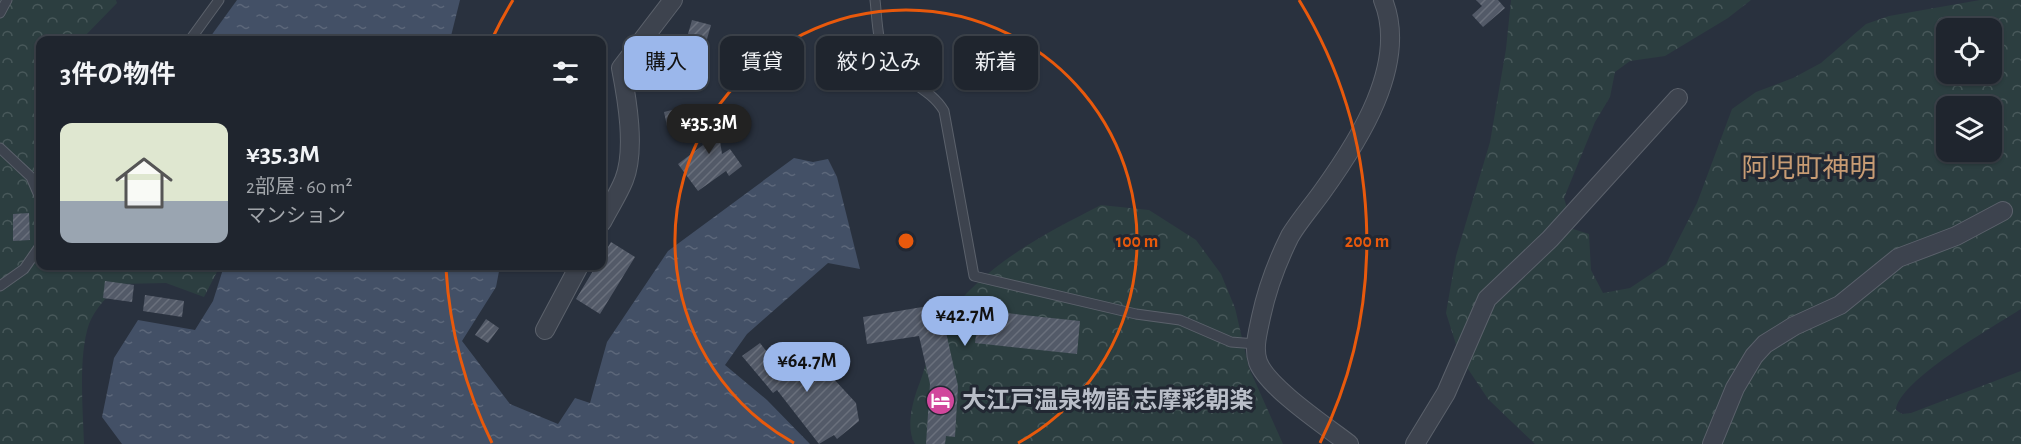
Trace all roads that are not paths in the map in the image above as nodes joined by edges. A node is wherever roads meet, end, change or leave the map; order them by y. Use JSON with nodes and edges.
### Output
{"nodes":[{"id":1,"x":7,"y":0,"type":"edge"},
{"id":2,"x":219,"y":0,"type":"edge"},
{"id":3,"x":672,"y":0,"type":"edge"},
{"id":4,"x":875,"y":0,"type":"edge"},
{"id":5,"x":1383,"y":0,"type":"edge"},
{"id":6,"x":0,"y":13,"type":"edge"},
{"id":7,"x":193,"y":36,"type":"edge"},
{"id":8,"x":1678,"y":98,"type":"dead end"},
{"id":9,"x":0,"y":148,"type":"edge"},
{"id":10,"x":36,"y":189,"type":"edge"},
{"id":11,"x":2003,"y":211,"type":"dead end"},
{"id":12,"x":606,"y":214,"type":"edge"},
{"id":13,"x":36,"y":252,"type":"edge"},
{"id":14,"x":577,"y":270,"type":"edge"},
{"id":15,"x":0,"y":286,"type":"edge"},
{"id":16,"x":545,"y":330,"type":"dead end"},
{"id":17,"x":1256,"y":344,"type":"junction"},
{"id":18,"x":1349,"y":444,"type":"edge"},
{"id":19,"x":1414,"y":444,"type":"edge"},
{"id":20,"x":1712,"y":444,"type":"edge"}],
"edges":[{"from":1,"to":6,"type":"lane"},
{"from":2,"to":7,"type":"lane"},
{"from":3,"to":12,"type":"street"},
{"from":4,"to":17,"type":"lane"},
{"from":5,"to":17,"type":"street"},
{"from":8,"to":19,"type":"street"},
{"from":9,"to":10,"type":"lane"},
{"from":11,"to":20,"type":"street"},
{"from":13,"to":15,"type":"lane"},
{"from":14,"to":16,"type":"street"},
{"from":17,"to":18,"type":"street"}]}
